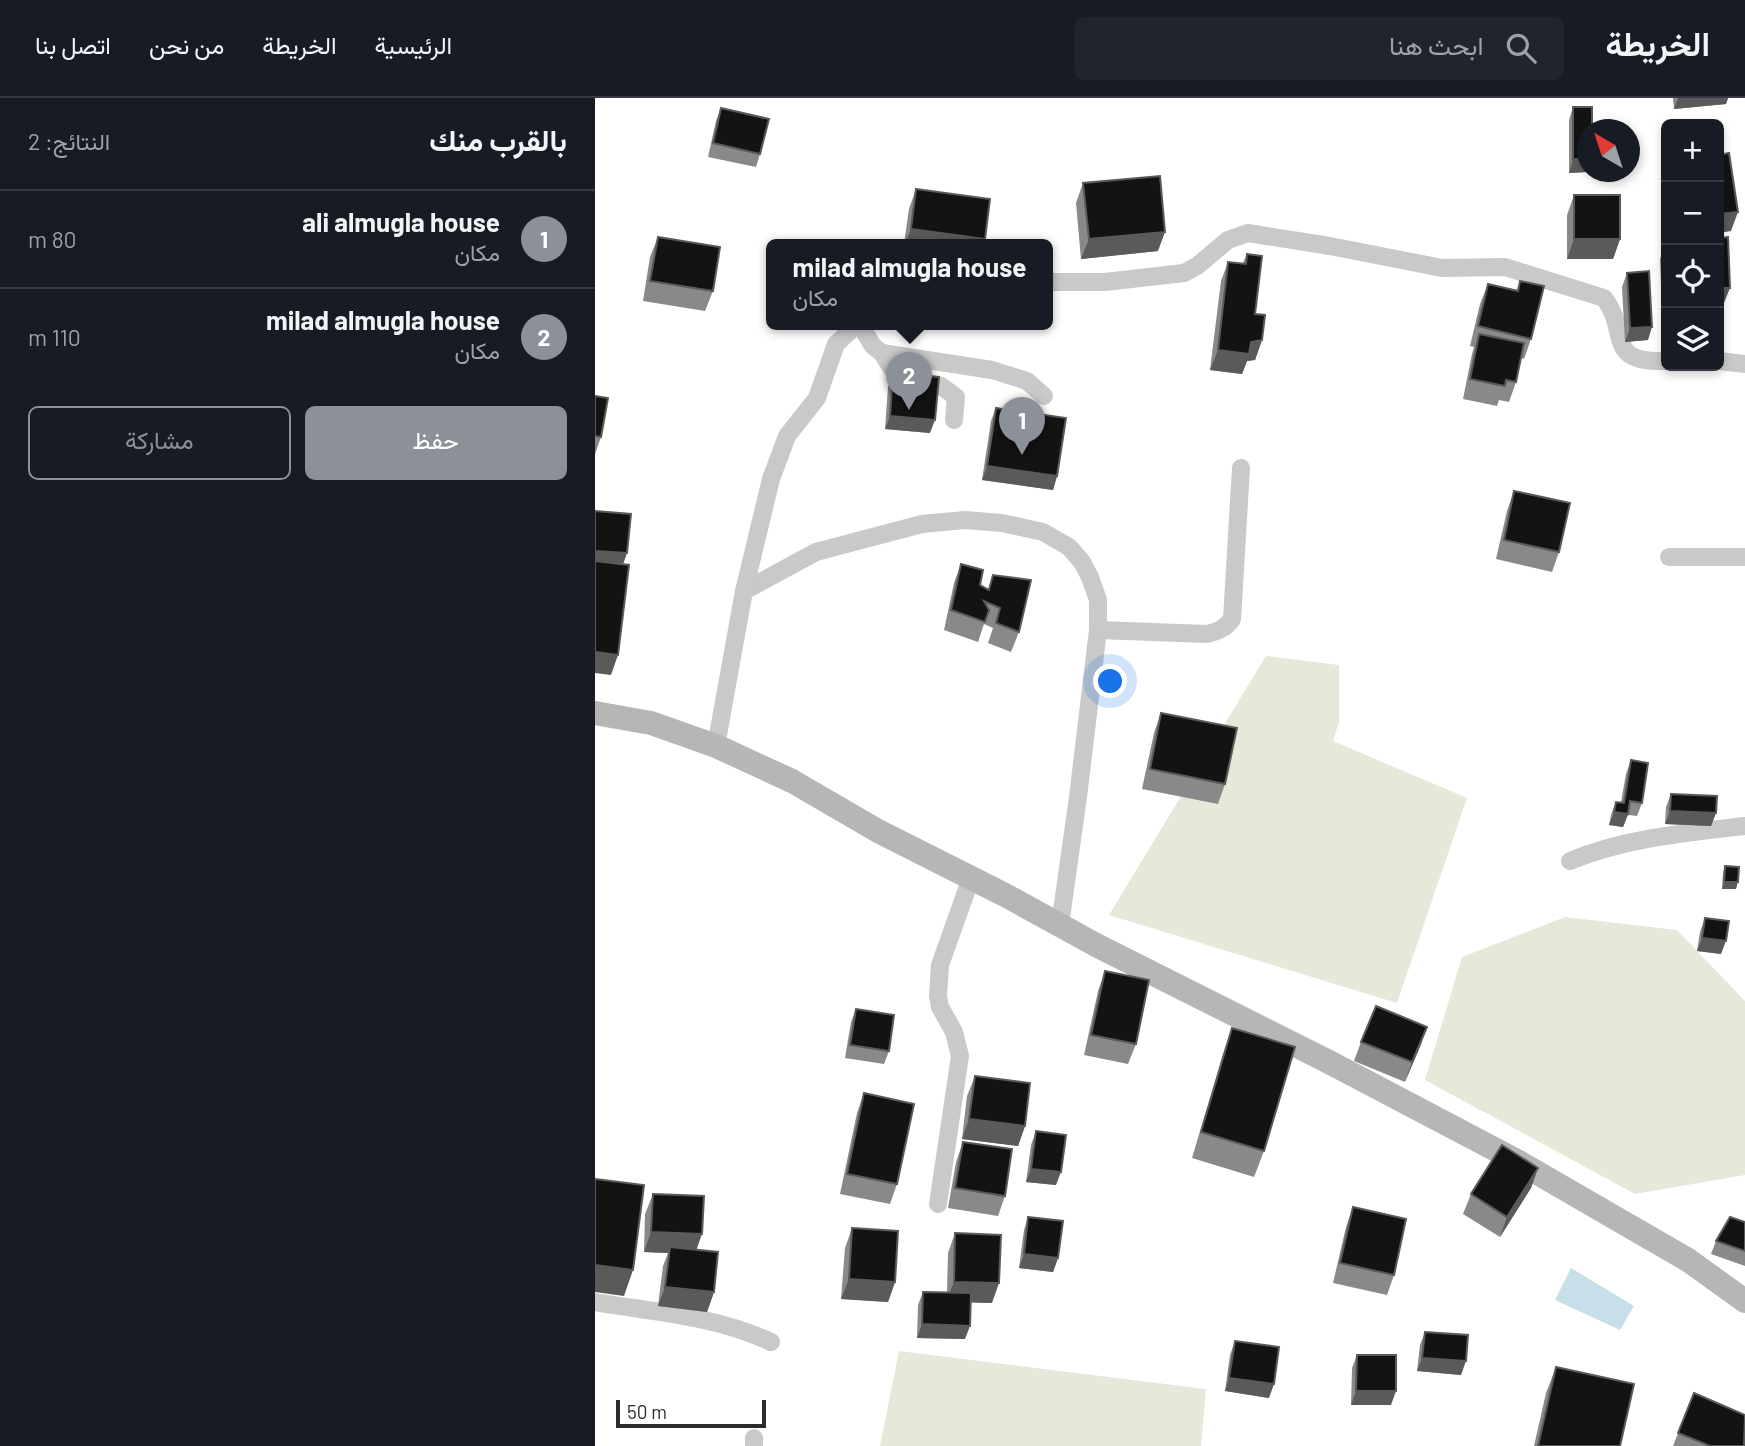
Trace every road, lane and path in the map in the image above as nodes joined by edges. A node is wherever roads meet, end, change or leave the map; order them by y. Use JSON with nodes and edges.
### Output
{"nodes":[{"id":1,"x":1053,"y":282,"type":"edge"},
{"id":2,"x":851,"y":330,"type":"edge"},
{"id":3,"x":863,"y":330,"type":"edge"},
{"id":4,"x":882,"y":353,"type":"junction"},
{"id":5,"x":1661,"y":361,"type":"edge"},
{"id":6,"x":1724,"y":362,"type":"edge"},
{"id":7,"x":1745,"y":364,"type":"edge"},
{"id":8,"x":1044,"y":396,"type":"dead end"},
{"id":9,"x":954,"y":420,"type":"dead end"},
{"id":10,"x":1241,"y":468,"type":"dead end"},
{"id":11,"x":1669,"y":557,"type":"dead end"},
{"id":12,"x":1745,"y":557,"type":"edge"},
{"id":13,"x":744,"y":591,"type":"junction"},
{"id":14,"x":1098,"y":630,"type":"junction"},
{"id":15,"x":595,"y":713,"type":"edge"},
{"id":16,"x":716,"y":746,"type":"junction"},
{"id":17,"x":1745,"y":826,"type":"edge"},
{"id":18,"x":1570,"y":862,"type":"dead end"},
{"id":19,"x":971,"y":878,"type":"junction"},
{"id":20,"x":1060,"y":925,"type":"junction"},
{"id":21,"x":938,"y":1205,"type":"dead end"},
{"id":22,"x":1745,"y":1301,"type":"edge"},
{"id":23,"x":595,"y":1302,"type":"edge"},
{"id":24,"x":771,"y":1342,"type":"dead end"}],
"edges":[{"from":1,"to":5,"type":"street"},
{"from":2,"to":13,"type":"street"},
{"from":3,"to":4,"type":"street"},
{"from":4,"to":8,"type":"street"},
{"from":4,"to":9,"type":"street"},
{"from":6,"to":7,"type":"street"},
{"from":10,"to":14,"type":"street"},
{"from":11,"to":12,"type":"street"},
{"from":13,"to":14,"type":"street"},
{"from":13,"to":16,"type":"street"},
{"from":14,"to":20,"type":"street"},
{"from":15,"to":16,"type":"street"},
{"from":16,"to":19,"type":"street"},
{"from":17,"to":18,"type":"street"},
{"from":19,"to":20,"type":"street"},
{"from":19,"to":21,"type":"street"},
{"from":20,"to":22,"type":"street"},
{"from":23,"to":24,"type":"street"}]}
